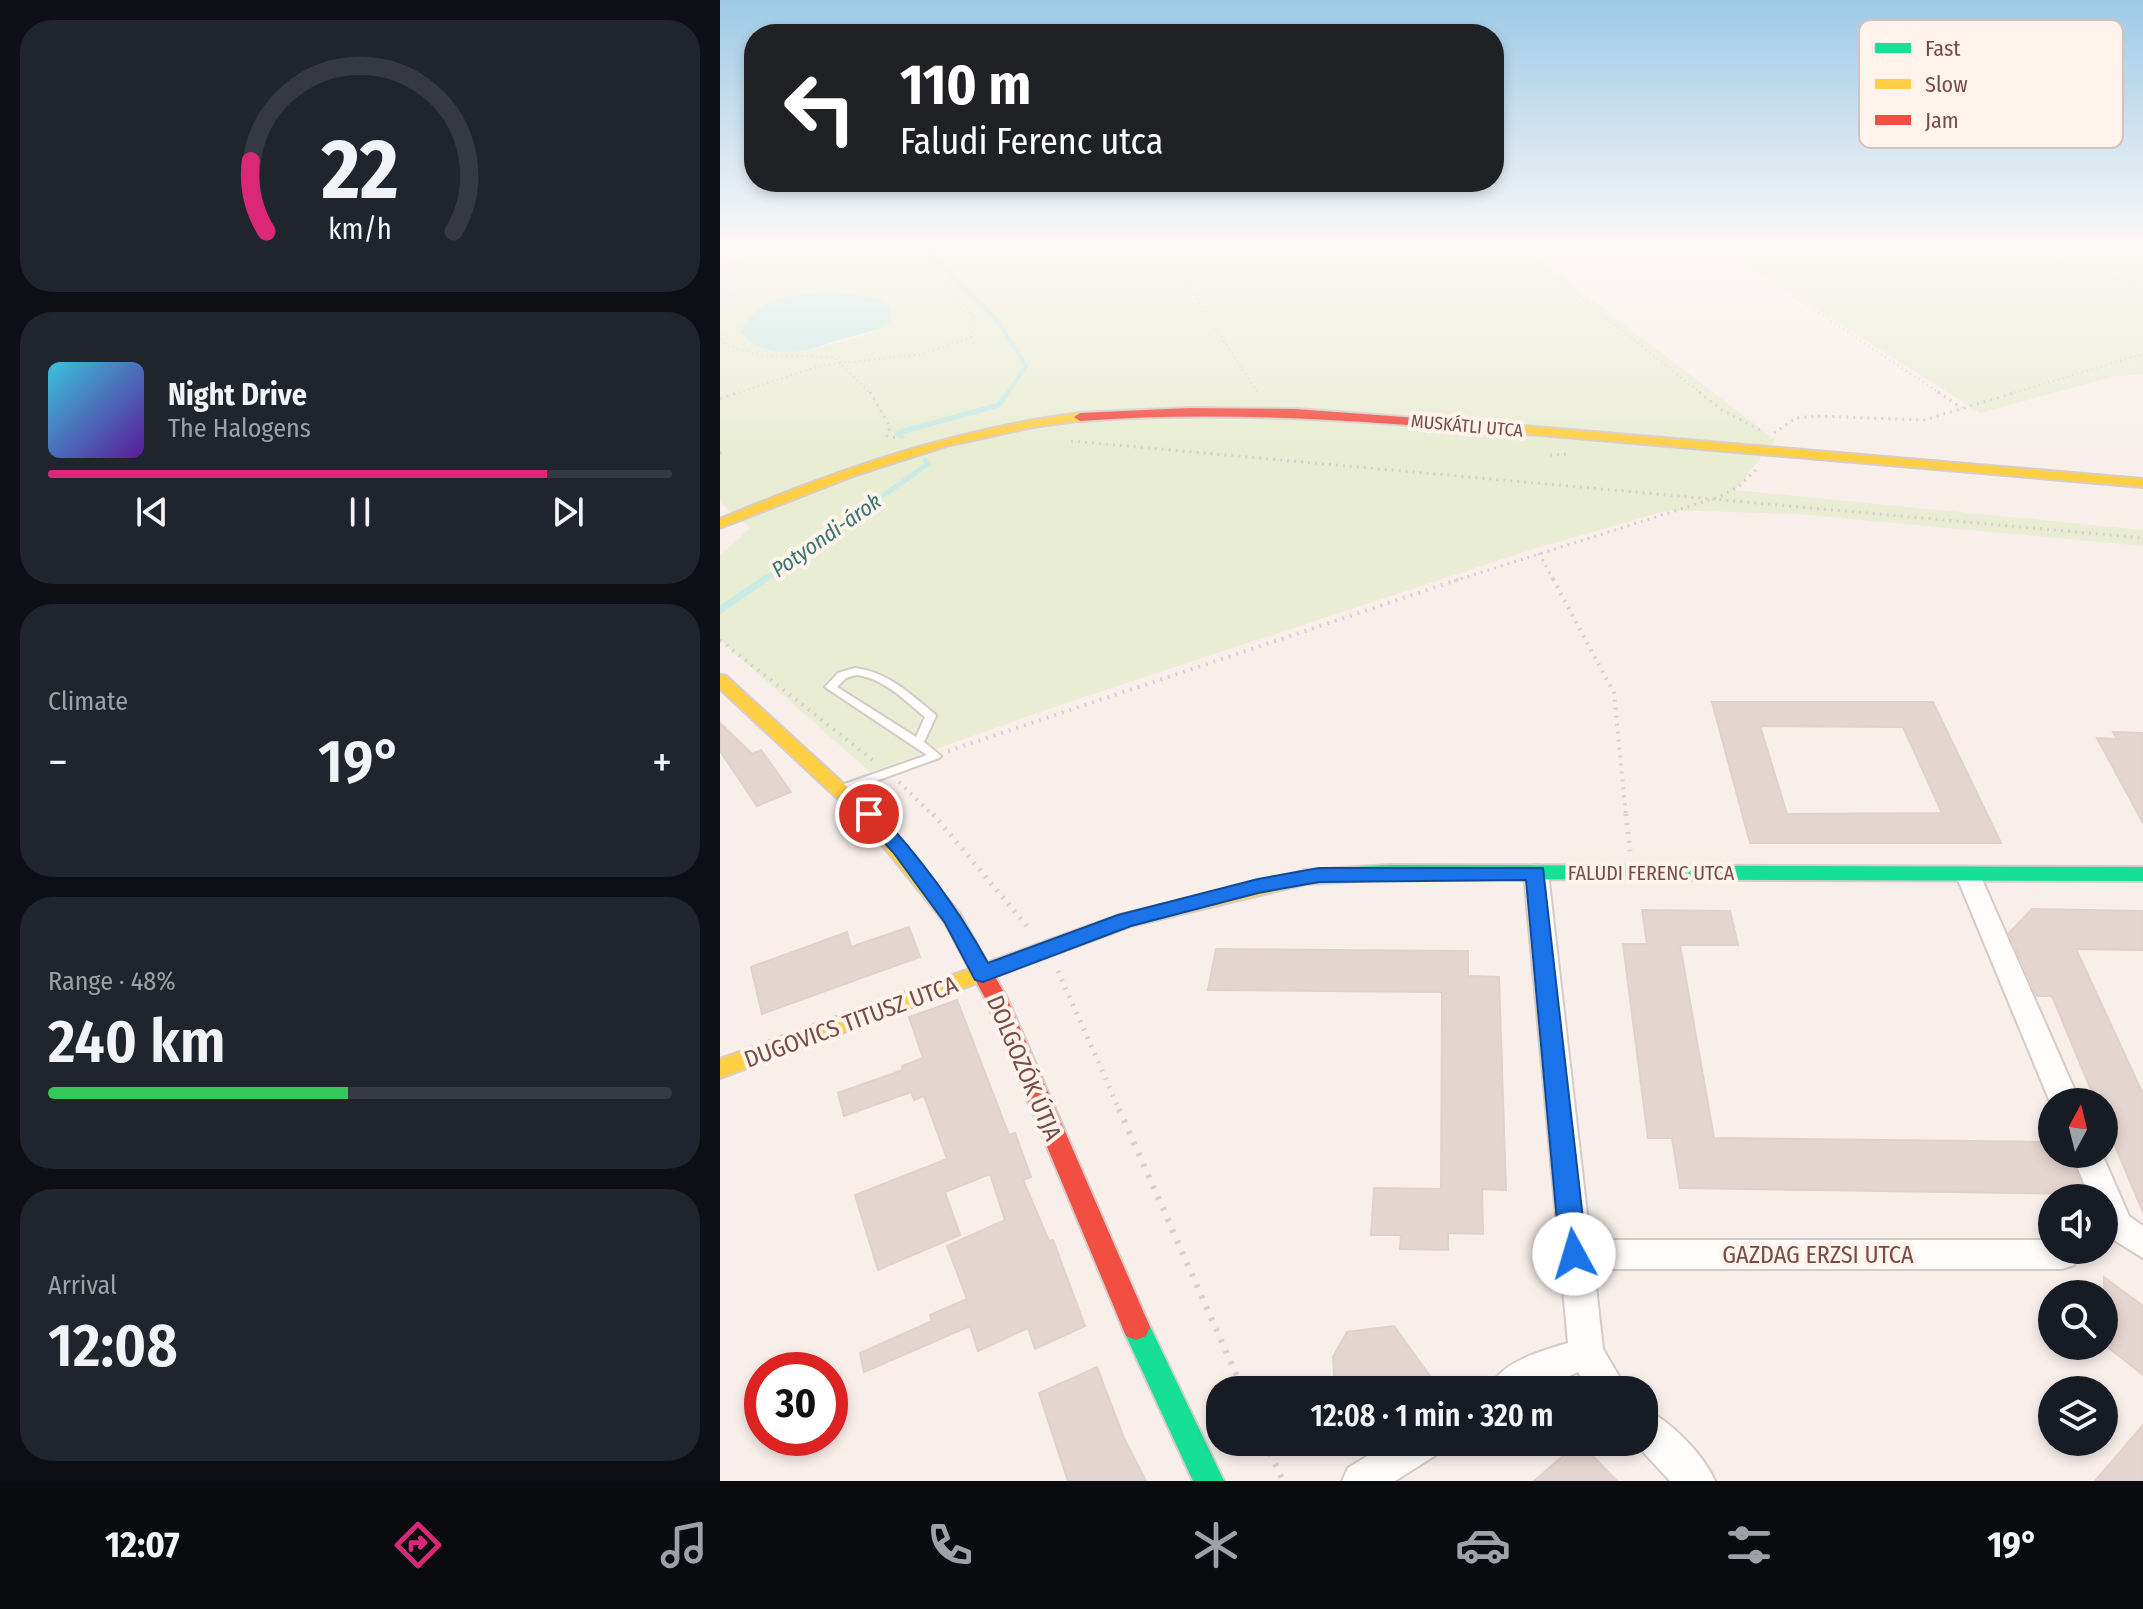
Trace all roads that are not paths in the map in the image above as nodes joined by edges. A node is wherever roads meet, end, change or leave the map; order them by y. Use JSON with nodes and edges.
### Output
{"nodes":[{"id":1,"x":2143,"y":483,"type":"edge"},
{"id":2,"x":801,"y":491,"type":"junction"},
{"id":3,"x":720,"y":511,"type":"edge"},
{"id":4,"x":720,"y":524,"type":"edge"},
{"id":5,"x":720,"y":680,"type":"edge"},
{"id":6,"x":918,"y":743,"type":"junction"},
{"id":7,"x":842,"y":789,"type":"junction"},
{"id":8,"x":1536,"y":873,"type":"junction"},
{"id":9,"x":2143,"y":874,"type":"edge"},
{"id":10,"x":1968,"y":875,"type":"junction"},
{"id":11,"x":983,"y":974,"type":"junction"},
{"id":12,"x":720,"y":1069,"type":"edge"},
{"id":13,"x":2059,"y":1088,"type":"edge"},
{"id":14,"x":2093,"y":1168,"type":"edge"},
{"id":15,"x":2143,"y":1244,"type":"edge"},
{"id":16,"x":1574,"y":1254,"type":"junction"},
{"id":17,"x":2038,"y":1255,"type":"edge"},
{"id":18,"x":1586,"y":1353,"type":"junction"},
{"id":19,"x":1529,"y":1376,"type":"edge"},
{"id":20,"x":1600,"y":1376,"type":"edge"},
{"id":21,"x":1658,"y":1442,"type":"edge"},
{"id":22,"x":1401,"y":1456,"type":"edge"},
{"id":23,"x":1209,"y":1481,"type":"edge"},
{"id":24,"x":1361,"y":1481,"type":"edge"},
{"id":25,"x":1696,"y":1481,"type":"edge"}],
"edges":[{"from":1,"to":2,"type":"main road","name":"MUSKÁTLI UTCA"},
{"from":2,"to":3,"type":"main road","name":"MUSKÁTLI UTCA"},
{"from":2,"to":4,"type":"main road","name":"MUSKÁTLI UTCA"},
{"from":5,"to":7,"type":"main road","name":"DOLGOZÓK ÚTJA"},
{"from":6,"to":6,"type":"lane"},
{"from":6,"to":7,"type":"lane"},
{"from":7,"to":11,"type":"main road","name":"DOLGOZÓK ÚTJA"},
{"from":8,"to":10,"type":"main road","name":"FALUDI FERENC UTCA"},
{"from":8,"to":11,"type":"main road","name":"FALUDI FERENC UTCA"},
{"from":8,"to":16,"type":"street"},
{"from":9,"to":10,"type":"main road","name":"FALUDI FERENC UTCA"},
{"from":10,"to":13,"type":"street"},
{"from":11,"to":12,"type":"main road","name":"DUGOVICS TITUSZ UTCA"},
{"from":11,"to":23,"type":"main road","name":"DOLGOZÓK ÚTJA"},
{"from":14,"to":15,"type":"street"},
{"from":16,"to":17,"type":"street","name":"GAZDAG ERZSI UTCA"},
{"from":16,"to":18,"type":"street"},
{"from":18,"to":19,"type":"street"},
{"from":18,"to":20,"type":"street"},
{"from":21,"to":25,"type":"street"},
{"from":22,"to":24,"type":"street"}]}
